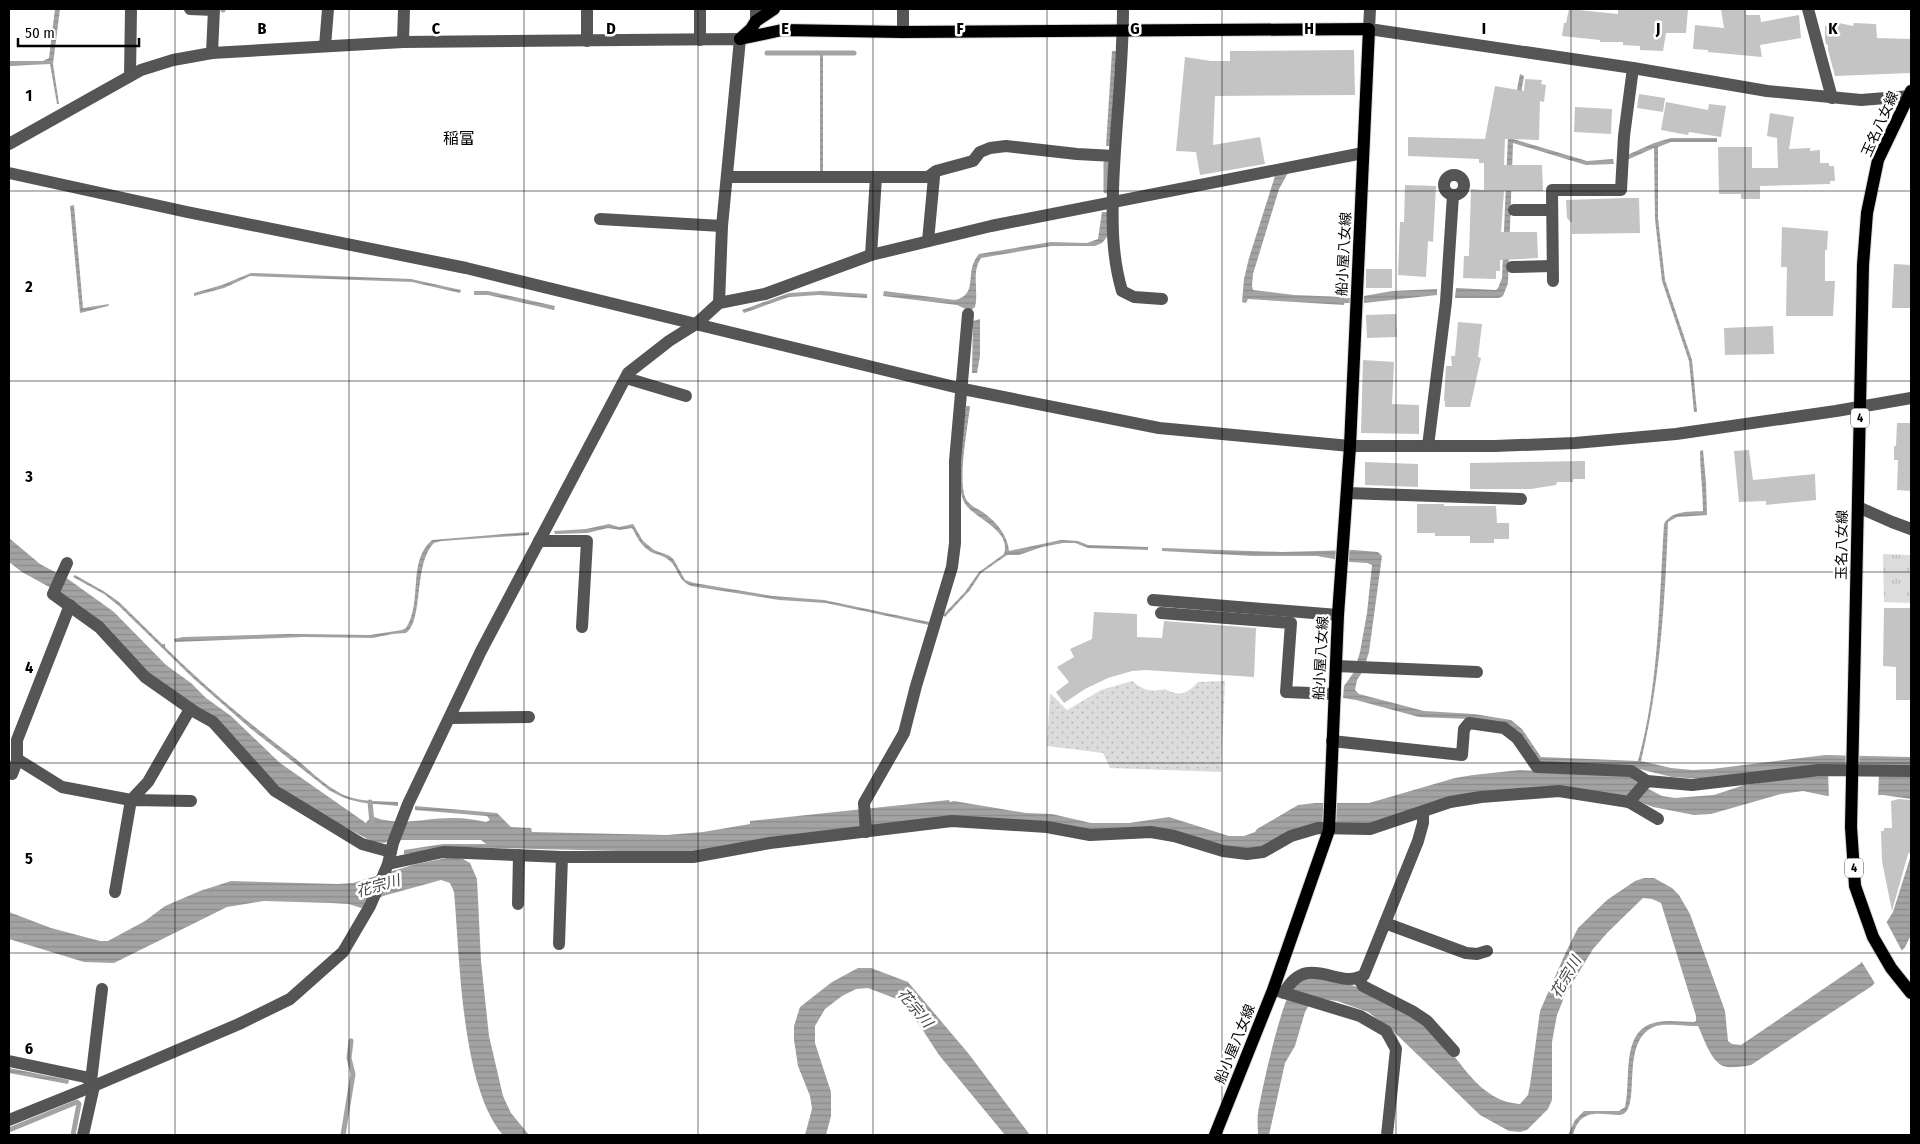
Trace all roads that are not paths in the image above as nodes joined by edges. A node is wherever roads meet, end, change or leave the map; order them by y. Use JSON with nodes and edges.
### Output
{"nodes":[{"id":1,"x":131,"y":9,"type":"edge"},
{"id":2,"x":190,"y":9,"type":"edge"},
{"id":3,"x":214,"y":9,"type":"edge"},
{"id":4,"x":328,"y":9,"type":"edge"},
{"id":5,"x":404,"y":9,"type":"edge"},
{"id":6,"x":587,"y":9,"type":"edge"},
{"id":7,"x":700,"y":9,"type":"edge"},
{"id":8,"x":774,"y":9,"type":"edge"},
{"id":9,"x":903,"y":9,"type":"edge"},
{"id":10,"x":1123,"y":9,"type":"edge"},
{"id":11,"x":1370,"y":9,"type":"edge"},
{"id":12,"x":1808,"y":9,"type":"edge"},
{"id":13,"x":756,"y":15,"type":"edge"},
{"id":14,"x":1369,"y":29,"type":"junction"},
{"id":15,"x":1123,"y":30,"type":"junction"},
{"id":16,"x":903,"y":32,"type":"junction"},
{"id":17,"x":740,"y":39,"type":"junction"},
{"id":18,"x":700,"y":40,"type":"junction"},
{"id":19,"x":587,"y":41,"type":"junction"},
{"id":20,"x":403,"y":42,"type":"junction"},
{"id":21,"x":325,"y":46,"type":"junction"},
{"id":22,"x":212,"y":53,"type":"junction"},
{"id":23,"x":1633,"y":68,"type":"junction"},
{"id":24,"x":130,"y":76,"type":"junction"},
{"id":25,"x":1910,"y":94,"type":"edge"},
{"id":26,"x":1832,"y":98,"type":"junction"},
{"id":27,"x":9,"y":144,"type":"edge"},
{"id":28,"x":1363,"y":153,"type":"junction"},
{"id":29,"x":1114,"y":156,"type":"junction"},
{"id":30,"x":9,"y":173,"type":"edge"},
{"id":31,"x":727,"y":176,"type":"junction"},
{"id":32,"x":876,"y":176,"type":"junction"},
{"id":33,"x":928,"y":176,"type":"junction"},
{"id":34,"x":1453,"y":195,"type":"dead end"},
{"id":35,"x":1113,"y":201,"type":"junction"},
{"id":36,"x":1514,"y":210,"type":"dead end"},
{"id":37,"x":1552,"y":210,"type":"junction"},
{"id":38,"x":600,"y":219,"type":"dead end"},
{"id":39,"x":722,"y":226,"type":"junction"},
{"id":40,"x":928,"y":241,"type":"junction"},
{"id":41,"x":872,"y":255,"type":"junction"},
{"id":42,"x":1512,"y":266,"type":"dead end"},
{"id":43,"x":1552,"y":266,"type":"junction"},
{"id":44,"x":1553,"y":281,"type":"dead end"},
{"id":45,"x":1162,"y":299,"type":"dead end"},
{"id":46,"x":719,"y":304,"type":"junction"},
{"id":47,"x":968,"y":314,"type":"dead end"},
{"id":48,"x":696,"y":324,"type":"junction"},
{"id":49,"x":626,"y":378,"type":"junction"},
{"id":50,"x":963,"y":389,"type":"junction"},
{"id":51,"x":686,"y":396,"type":"dead end"},
{"id":52,"x":1911,"y":398,"type":"edge"},
{"id":53,"x":1860,"y":407,"type":"junction"},
{"id":54,"x":1350,"y":446,"type":"junction"},
{"id":55,"x":1428,"y":446,"type":"junction"},
{"id":56,"x":1346,"y":493,"type":"junction"},
{"id":57,"x":1521,"y":499,"type":"dead end"},
{"id":58,"x":1858,"y":507,"type":"junction"},
{"id":59,"x":1911,"y":529,"type":"edge"},
{"id":60,"x":539,"y":541,"type":"junction"},
{"id":61,"x":64,"y":569,"type":"dead end"},
{"id":62,"x":1153,"y":600,"type":"dead end"},
{"id":63,"x":70,"y":605,"type":"junction"},
{"id":64,"x":1161,"y":613,"type":"dead end"},
{"id":65,"x":1338,"y":615,"type":"junction"},
{"id":66,"x":582,"y":626,"type":"dead end"},
{"id":67,"x":1336,"y":666,"type":"junction"},
{"id":68,"x":1477,"y":672,"type":"dead end"},
{"id":69,"x":1335,"y":694,"type":"junction"},
{"id":70,"x":190,"y":709,"type":"junction"},
{"id":71,"x":529,"y":717,"type":"dead end"},
{"id":72,"x":450,"y":718,"type":"junction"},
{"id":73,"x":1332,"y":741,"type":"junction"},
{"id":74,"x":14,"y":762,"type":"edge"},
{"id":75,"x":1853,"y":771,"type":"junction"},
{"id":76,"x":1911,"y":771,"type":"edge"},
{"id":77,"x":1646,"y":782,"type":"junction"},
{"id":78,"x":131,"y":800,"type":"junction"},
{"id":79,"x":191,"y":801,"type":"dead end"},
{"id":80,"x":1629,"y":802,"type":"junction"},
{"id":81,"x":1423,"y":812,"type":"junction"},
{"id":82,"x":1658,"y":819,"type":"dead end"},
{"id":83,"x":1329,"y":828,"type":"junction"},
{"id":84,"x":866,"y":830,"type":"junction"},
{"id":85,"x":519,"y":855,"type":"junction"},
{"id":86,"x":389,"y":857,"type":"junction"},
{"id":87,"x":562,"y":857,"type":"junction"},
{"id":88,"x":115,"y":892,"type":"dead end"},
{"id":89,"x":518,"y":904,"type":"dead end"},
{"id":90,"x":1385,"y":923,"type":"junction"},
{"id":91,"x":559,"y":944,"type":"dead end"},
{"id":92,"x":1487,"y":951,"type":"dead end"},
{"id":93,"x":1359,"y":979,"type":"junction"},
{"id":94,"x":102,"y":989,"type":"dead end"},
{"id":95,"x":1278,"y":991,"type":"junction"},
{"id":96,"x":1911,"y":993,"type":"edge"},
{"id":97,"x":1454,"y":1051,"type":"dead end"},
{"id":98,"x":9,"y":1061,"type":"edge"},
{"id":99,"x":94,"y":1084,"type":"junction"},
{"id":100,"x":9,"y":1120,"type":"edge"},
{"id":101,"x":83,"y":1135,"type":"edge"},
{"id":102,"x":1215,"y":1135,"type":"edge"},
{"id":103,"x":1387,"y":1135,"type":"edge"}],
"edges":[{"from":1,"to":24,"type":"street"},
{"from":2,"to":3,"type":"street"},
{"from":3,"to":22,"type":"street"},
{"from":4,"to":21,"type":"street"},
{"from":5,"to":20,"type":"street"},
{"from":6,"to":19,"type":"street"},
{"from":7,"to":18,"type":"street"},
{"from":8,"to":13,"type":"main road"},
{"from":9,"to":16,"type":"street"},
{"from":10,"to":15,"type":"street"},
{"from":11,"to":14,"type":"street"},
{"from":12,"to":26,"type":"street"},
{"from":13,"to":17,"type":"main road"},
{"from":14,"to":15,"type":"main road"},
{"from":14,"to":23,"type":"street"},
{"from":14,"to":28,"type":"main road","name":"船小屋八女線"},
{"from":15,"to":16,"type":"main road"},
{"from":15,"to":29,"type":"street"},
{"from":16,"to":17,"type":"main road"},
{"from":17,"to":18,"type":"street"},
{"from":17,"to":31,"type":"street"},
{"from":18,"to":19,"type":"street"},
{"from":19,"to":20,"type":"street"},
{"from":20,"to":21,"type":"street"},
{"from":21,"to":22,"type":"street"},
{"from":22,"to":24,"type":"street"},
{"from":23,"to":26,"type":"street"},
{"from":23,"to":37,"type":"street"},
{"from":24,"to":27,"type":"street"},
{"from":25,"to":26,"type":"street"},
{"from":25,"to":53,"type":"main road","name":"玉名八女線","number":"4"},
{"from":28,"to":35,"type":"street"},
{"from":28,"to":54,"type":"main road","name":"船小屋八女線"},
{"from":29,"to":33,"type":"street"},
{"from":29,"to":35,"type":"street"},
{"from":30,"to":48,"type":"street"},
{"from":31,"to":32,"type":"street"},
{"from":31,"to":39,"type":"street"},
{"from":32,"to":33,"type":"street"},
{"from":32,"to":41,"type":"street"},
{"from":33,"to":40,"type":"street"},
{"from":34,"to":55,"type":"street"},
{"from":35,"to":40,"type":"street"},
{"from":35,"to":45,"type":"street"},
{"from":36,"to":37,"type":"street"},
{"from":37,"to":43,"type":"street"},
{"from":38,"to":39,"type":"street"},
{"from":39,"to":46,"type":"street"},
{"from":40,"to":41,"type":"street"},
{"from":41,"to":46,"type":"street"},
{"from":42,"to":43,"type":"street"},
{"from":43,"to":44,"type":"street"},
{"from":46,"to":48,"type":"street"},
{"from":47,"to":50,"type":"street"},
{"from":48,"to":49,"type":"street"},
{"from":48,"to":50,"type":"street"},
{"from":49,"to":51,"type":"street"},
{"from":49,"to":60,"type":"street"},
{"from":50,"to":54,"type":"street"},
{"from":50,"to":84,"type":"street"},
{"from":52,"to":53,"type":"street"},
{"from":53,"to":55,"type":"street"},
{"from":53,"to":58,"type":"main road","name":"玉名八女線","number":"4"},
{"from":54,"to":55,"type":"street"},
{"from":54,"to":56,"type":"main road","name":"船小屋八女線"},
{"from":56,"to":57,"type":"street"},
{"from":56,"to":65,"type":"main road","name":"船小屋八女線"},
{"from":58,"to":59,"type":"street"},
{"from":58,"to":75,"type":"main road","name":"玉名八女線","number":"4"},
{"from":60,"to":66,"type":"street"},
{"from":60,"to":72,"type":"street"},
{"from":61,"to":63,"type":"street"},
{"from":62,"to":65,"type":"street"},
{"from":63,"to":70,"type":"street"},
{"from":63,"to":74,"type":"street"},
{"from":64,"to":69,"type":"street"},
{"from":65,"to":67,"type":"main road","name":"船小屋八女線"},
{"from":67,"to":68,"type":"street"},
{"from":67,"to":69,"type":"main road","name":"船小屋八女線"},
{"from":69,"to":73,"type":"main road","name":"船小屋八女線"},
{"from":70,"to":78,"type":"street"},
{"from":70,"to":86,"type":"street"},
{"from":71,"to":72,"type":"street"},
{"from":72,"to":86,"type":"street"},
{"from":73,"to":77,"type":"street"},
{"from":73,"to":83,"type":"main road","name":"船小屋八女線"},
{"from":74,"to":78,"type":"street"},
{"from":75,"to":76,"type":"street"},
{"from":75,"to":77,"type":"street"},
{"from":75,"to":96,"type":"main road","name":"玉名八女線","number":"4"},
{"from":77,"to":80,"type":"street"},
{"from":78,"to":79,"type":"street"},
{"from":78,"to":88,"type":"street"},
{"from":80,"to":81,"type":"street"},
{"from":80,"to":82,"type":"street"},
{"from":81,"to":83,"type":"street"},
{"from":81,"to":90,"type":"street"},
{"from":83,"to":84,"type":"street"},
{"from":83,"to":95,"type":"main road","name":"船小屋八女線"},
{"from":84,"to":87,"type":"street"},
{"from":85,"to":86,"type":"street"},
{"from":85,"to":87,"type":"street"},
{"from":85,"to":89,"type":"street"},
{"from":86,"to":99,"type":"street"},
{"from":87,"to":91,"type":"street"},
{"from":90,"to":92,"type":"street"},
{"from":90,"to":93,"type":"street"},
{"from":93,"to":95,"type":"street"},
{"from":93,"to":97,"type":"street"},
{"from":94,"to":99,"type":"street"},
{"from":95,"to":102,"type":"main road","name":"船小屋八女線"},
{"from":95,"to":103,"type":"street"},
{"from":98,"to":99,"type":"street"},
{"from":99,"to":100,"type":"street"},
{"from":99,"to":101,"type":"street"}]}
